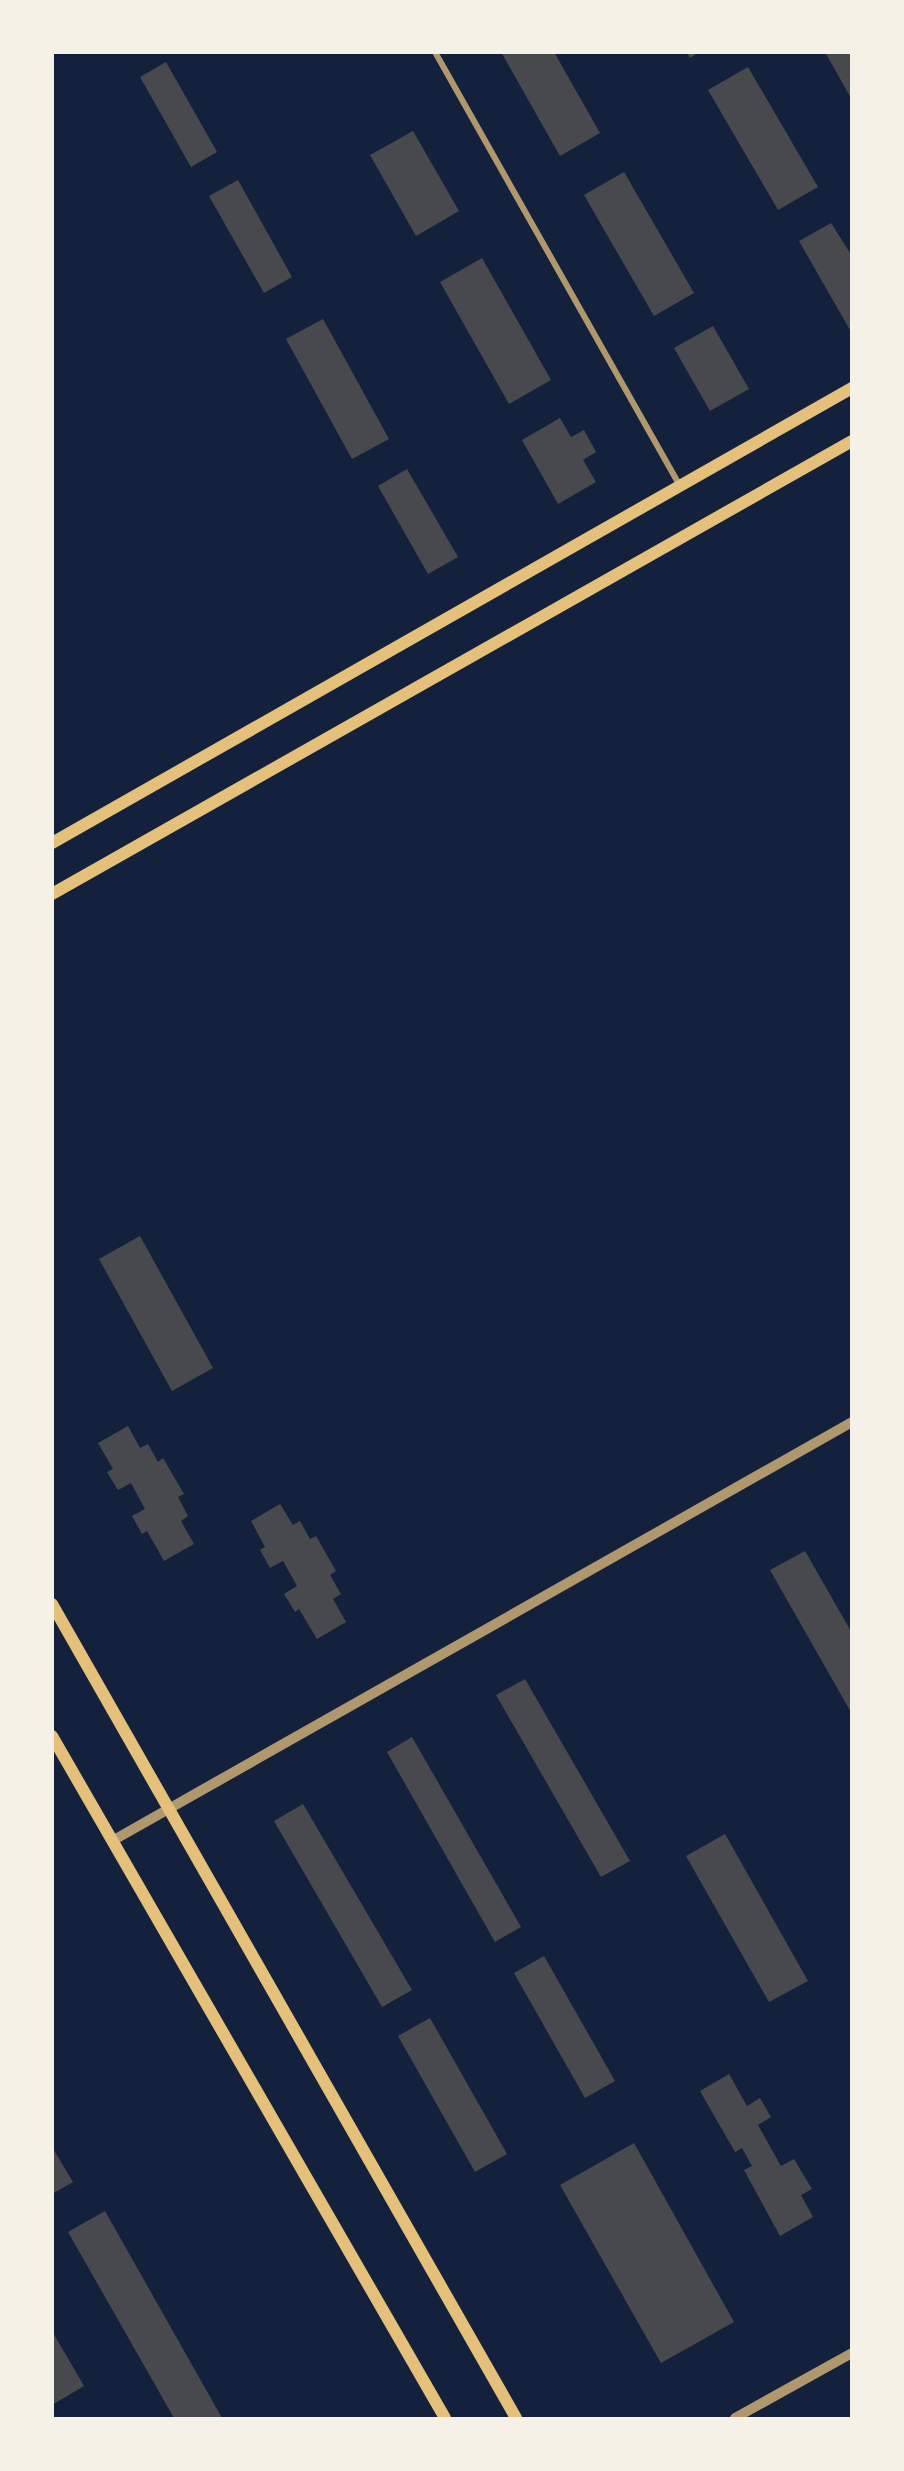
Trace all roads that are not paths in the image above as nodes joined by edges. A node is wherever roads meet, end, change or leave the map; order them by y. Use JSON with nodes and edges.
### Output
{"nodes":[{"id":1,"x":435,"y":52,"type":"edge"},
{"id":2,"x":852,"y":388,"type":"edge"},
{"id":3,"x":852,"y":441,"type":"edge"},
{"id":4,"x":680,"y":486,"type":"junction"},
{"id":5,"x":52,"y":843,"type":"edge"},
{"id":6,"x":52,"y":894,"type":"edge"},
{"id":7,"x":852,"y":1422,"type":"edge"},
{"id":8,"x":52,"y":1604,"type":"edge"},
{"id":9,"x":52,"y":1736,"type":"edge"},
{"id":10,"x":169,"y":1808,"type":"junction"},
{"id":11,"x":112,"y":1841,"type":"junction"},
{"id":12,"x":852,"y":2353,"type":"edge"},
{"id":13,"x":445,"y":2418,"type":"edge"},
{"id":14,"x":516,"y":2418,"type":"edge"},
{"id":15,"x":735,"y":2418,"type":"edge"}],
"edges":[{"from":1,"to":4,"type":"street"},
{"from":2,"to":4,"type":"main road"},
{"from":3,"to":6,"type":"main road"},
{"from":4,"to":5,"type":"main road"},
{"from":7,"to":10,"type":"street"},
{"from":8,"to":10,"type":"main road"},
{"from":9,"to":11,"type":"main road"},
{"from":10,"to":11,"type":"street"},
{"from":10,"to":14,"type":"main road"},
{"from":11,"to":13,"type":"main road"},
{"from":12,"to":15,"type":"street"}]}
